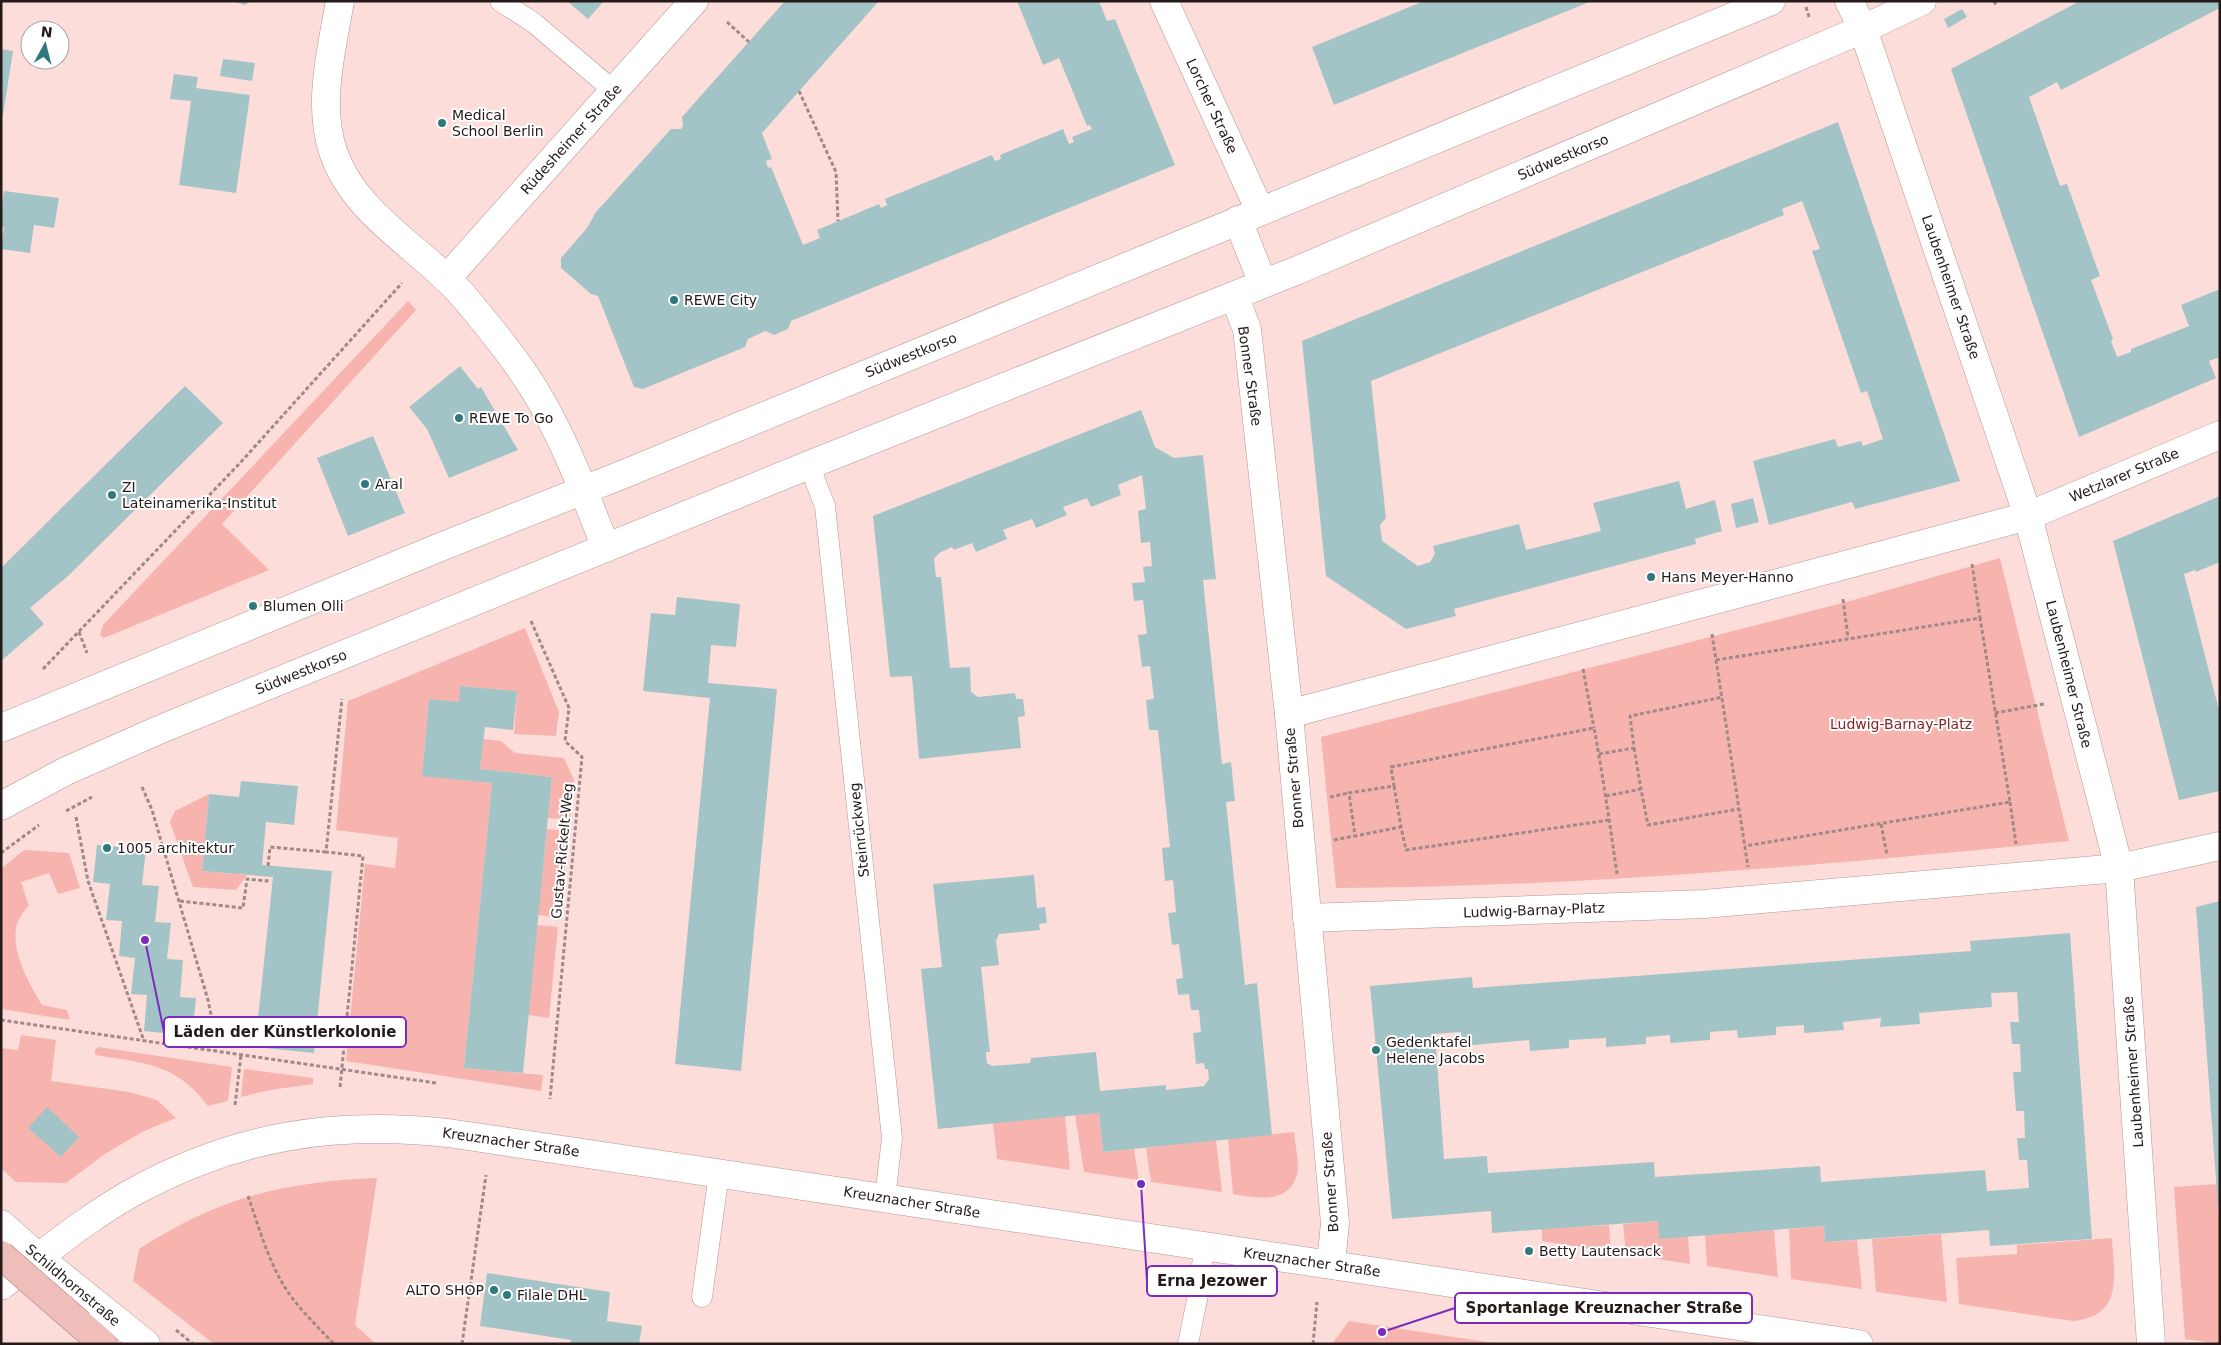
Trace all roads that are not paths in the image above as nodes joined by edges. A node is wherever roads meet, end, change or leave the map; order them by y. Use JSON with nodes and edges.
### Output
{"nodes":[{"id":1,"x":340,"y":1,"type":"edge"},
{"id":2,"x":500,"y":1,"type":"edge"},
{"id":3,"x":694,"y":1,"type":"edge"},
{"id":4,"x":1164,"y":1,"type":"edge"},
{"id":5,"x":1771,"y":1,"type":"edge"},
{"id":6,"x":1849,"y":1,"type":"edge"},
{"id":7,"x":1922,"y":1,"type":"edge"},
{"id":8,"x":1863,"y":29,"type":"junction"},
{"id":9,"x":614,"y":91,"type":"junction"},
{"id":10,"x":1249,"y":216,"type":"junction"},
{"id":11,"x":447,"y":278,"type":"junction"},
{"id":12,"x":1263,"y":284,"type":"junction"},
{"id":13,"x":1234,"y":296,"type":"junction"},
{"id":14,"x":2220,"y":435,"type":"edge"},
{"id":15,"x":809,"y":465,"type":"junction"},
{"id":16,"x":583,"y":490,"type":"junction"},
{"id":17,"x":2028,"y":516,"type":"junction"},
{"id":18,"x":606,"y":548,"type":"junction"},
{"id":19,"x":1288,"y":714,"type":"junction"},
{"id":20,"x":1,"y":728,"type":"edge"},
{"id":21,"x":1,"y":806,"type":"edge"},
{"id":22,"x":2220,"y":846,"type":"edge"},
{"id":23,"x":2119,"y":868,"type":"junction"},
{"id":24,"x":1307,"y":918,"type":"junction"},
{"id":25,"x":719,"y":1173,"type":"junction"},
{"id":26,"x":886,"y":1198,"type":"junction"},
{"id":27,"x":1,"y":1224,"type":"edge"},
{"id":28,"x":1204,"y":1246,"type":"junction"},
{"id":29,"x":1,"y":1255,"type":"edge"},
{"id":30,"x":38,"y":1258,"type":"junction"},
{"id":31,"x":1331,"y":1264,"type":"junction"},
{"id":32,"x":1,"y":1286,"type":"edge"},
{"id":33,"x":702,"y":1297,"type":"dead end"},
{"id":34,"x":129,"y":1339,"type":"edge"},
{"id":35,"x":103,"y":1344,"type":"edge"},
{"id":36,"x":1188,"y":1344,"type":"edge"},
{"id":37,"x":1859,"y":1344,"type":"edge"},
{"id":38,"x":2151,"y":1344,"type":"edge"}],
"edges":[{"from":1,"to":11,"type":"street"},
{"from":2,"to":9,"type":"lane"},
{"from":3,"to":9,"type":"street","name":"Rüdesheimer Straße"},
{"from":4,"to":10,"type":"street","name":"Lorcher Straße"},
{"from":5,"to":10,"type":"street","name":"Südwestkorso"},
{"from":6,"to":8,"type":"street"},
{"from":7,"to":8,"type":"street","name":"Südwestkorso"},
{"from":8,"to":12,"type":"street","name":"Südwestkorso"},
{"from":8,"to":17,"type":"street","name":"Laubenheimer Straße"},
{"from":9,"to":11,"type":"street","name":"Rüdesheimer Straße"},
{"from":10,"to":12,"type":"street"},
{"from":10,"to":16,"type":"street","name":"Südwestkorso"},
{"from":11,"to":16,"type":"street"},
{"from":12,"to":13,"type":"street","name":"Südwestkorso"},
{"from":13,"to":15,"type":"street","name":"Südwestkorso"},
{"from":13,"to":19,"type":"street","name":"Bonner Straße"},
{"from":14,"to":17,"type":"street","name":"Wetzlarer Straße"},
{"from":15,"to":18,"type":"street","name":"Südwestkorso"},
{"from":15,"to":26,"type":"lane","name":"Steinrückweg"},
{"from":16,"to":18,"type":"street"},
{"from":16,"to":20,"type":"street","name":"Südwestkorso"},
{"from":17,"to":19,"type":"street"},
{"from":17,"to":23,"type":"street","name":"Laubenheimer Straße"},
{"from":18,"to":21,"type":"street","name":"Südwestkorso"},
{"from":19,"to":24,"type":"street","name":"Bonner Straße"},
{"from":22,"to":23,"type":"street","name":"Ludwig-Barnay-Platz"},
{"from":23,"to":24,"type":"street","name":"Ludwig-Barnay-Platz"},
{"from":23,"to":38,"type":"street","name":"Laubenheimer Straße"},
{"from":24,"to":31,"type":"street","name":"Bonner Straße"},
{"from":25,"to":26,"type":"street","name":"Kreuznacher Straße"},
{"from":25,"to":30,"type":"street","name":"Kreuznacher Straße"},
{"from":25,"to":33,"type":"lane"},
{"from":26,"to":28,"type":"street","name":"Kreuznacher Straße"},
{"from":27,"to":30,"type":"street","name":"Schildhornstraße"},
{"from":28,"to":31,"type":"street","name":"Kreuznacher Straße"},
{"from":28,"to":36,"type":"lane"},
{"from":29,"to":35,"type":"highway","bridge":true},
{"from":30,"to":32,"type":"street","name":"Kreuznacher Straße"},
{"from":30,"to":34,"type":"street","name":"Schildhornstraße"},
{"from":31,"to":37,"type":"street","name":"Kreuznacher Straße"}]}
